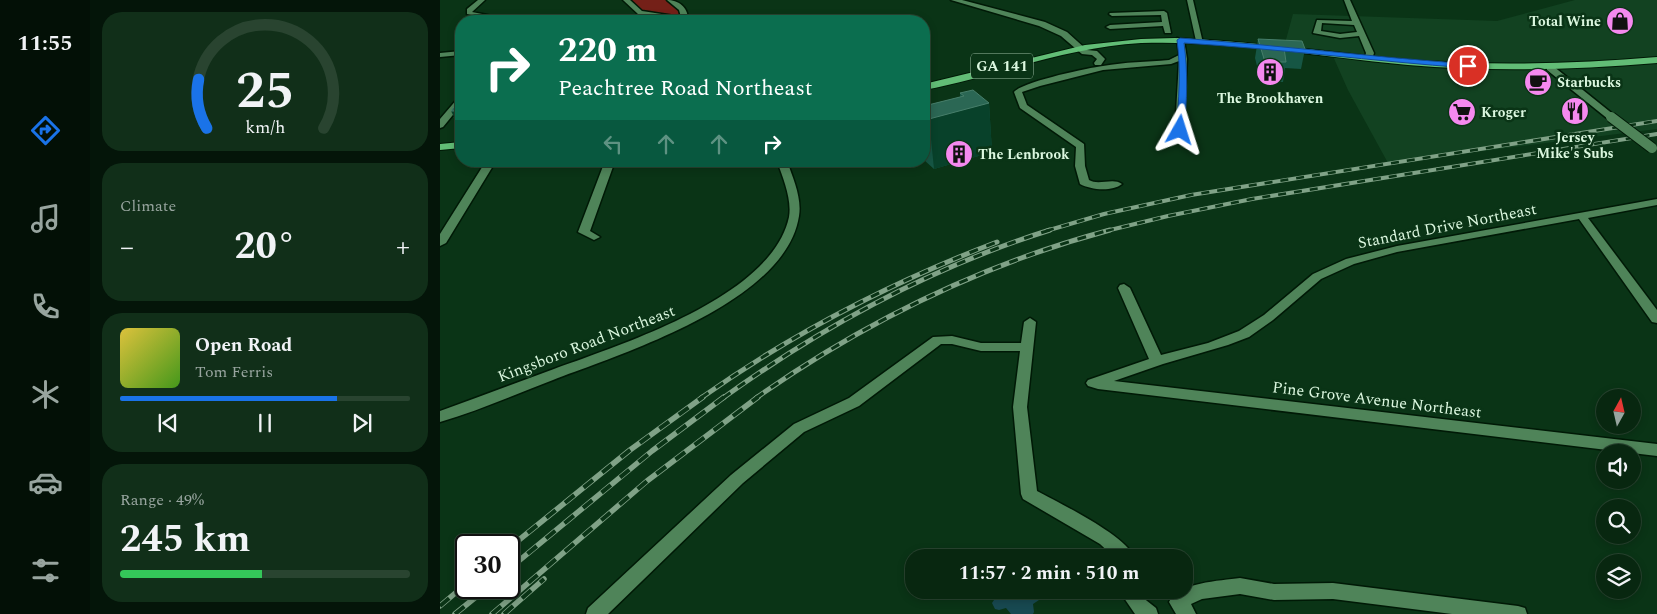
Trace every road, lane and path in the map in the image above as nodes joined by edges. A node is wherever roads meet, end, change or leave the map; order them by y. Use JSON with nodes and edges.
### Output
{"nodes":[{"id":1,"x":482,"y":0,"type":"edge"},
{"id":2,"x":626,"y":0,"type":"edge"},
{"id":3,"x":670,"y":0,"type":"edge"},
{"id":4,"x":954,"y":0,"type":"edge"},
{"id":5,"x":1190,"y":0,"type":"edge"},
{"id":6,"x":1347,"y":0,"type":"edge"},
{"id":7,"x":1112,"y":14,"type":"dead end"},
{"id":8,"x":480,"y":15,"type":"edge"},
{"id":9,"x":650,"y":15,"type":"edge"},
{"id":10,"x":685,"y":15,"type":"edge"},
{"id":11,"x":1358,"y":23,"type":"junction"},
{"id":12,"x":1110,"y":27,"type":"dead end"},
{"id":13,"x":1134,"y":28,"type":"junction"},
{"id":14,"x":1362,"y":34,"type":"junction"},
{"id":15,"x":1180,"y":40,"type":"junction"},
{"id":16,"x":1140,"y":41,"type":"junction"},
{"id":17,"x":1200,"y":41,"type":"junction"},
{"id":18,"x":1082,"y":50,"type":"junction"},
{"id":19,"x":455,"y":53,"type":"edge"},
{"id":20,"x":440,"y":55,"type":"edge"},
{"id":21,"x":1182,"y":56,"type":"junction"},
{"id":22,"x":1369,"y":57,"type":"junction"},
{"id":23,"x":1657,"y":60,"type":"edge"},
{"id":24,"x":1100,"y":65,"type":"junction"},
{"id":25,"x":1550,"y":68,"type":"junction"},
{"id":26,"x":930,"y":86,"type":"edge"},
{"id":27,"x":455,"y":107,"type":"edge"},
{"id":28,"x":440,"y":125,"type":"edge"},
{"id":29,"x":1180,"y":130,"type":"dead end"},
{"id":30,"x":455,"y":146,"type":"edge"},
{"id":31,"x":440,"y":147,"type":"edge"},
{"id":32,"x":1654,"y":150,"type":"edge"},
{"id":33,"x":487,"y":167,"type":"edge"},
{"id":34,"x":608,"y":167,"type":"edge"},
{"id":35,"x":784,"y":167,"type":"edge"},
{"id":36,"x":1110,"y":181,"type":"dead end"},
{"id":37,"x":1657,"y":202,"type":"edge"},
{"id":38,"x":1581,"y":215,"type":"junction"},
{"id":39,"x":594,"y":237,"type":"dead end"},
{"id":40,"x":440,"y":243,"type":"edge"},
{"id":41,"x":1124,"y":288,"type":"dead end"},
{"id":42,"x":1657,"y":319,"type":"edge"},
{"id":43,"x":1030,"y":322,"type":"dead end"},
{"id":44,"x":1027,"y":346,"type":"junction"},
{"id":45,"x":1157,"y":361,"type":"junction"},
{"id":46,"x":1093,"y":383,"type":"joint"},
{"id":47,"x":440,"y":417,"type":"edge"},
{"id":48,"x":1657,"y":450,"type":"edge"},
{"id":49,"x":1117,"y":549,"type":"edge"},
{"id":50,"x":1434,"y":609,"type":"edge"},
{"id":51,"x":1481,"y":612,"type":"edge"},
{"id":52,"x":595,"y":614,"type":"edge"},
{"id":53,"x":1187,"y":614,"type":"edge"},
{"id":54,"x":1518,"y":614,"type":"edge"}],
"edges":[{"from":1,"to":8,"type":"street"},
{"from":2,"to":9,"type":"street"},
{"from":3,"to":10,"type":"street"},
{"from":4,"to":18,"type":"street"},
{"from":5,"to":17,"type":"street"},
{"from":6,"to":11,"type":"street"},
{"from":7,"to":13,"type":"street"},
{"from":11,"to":14,"type":"street"},
{"from":11,"to":14,"type":"street"},
{"from":12,"to":13,"type":"street"},
{"from":13,"to":16,"type":"street"},
{"from":14,"to":22,"type":"street"},
{"from":15,"to":16,"type":"highway","number":"GA 141"},
{"from":15,"to":17,"type":"highway","number":"GA 141"},
{"from":15,"to":21,"type":"street"},
{"from":16,"to":18,"type":"highway","number":"GA 141"},
{"from":17,"to":22,"type":"highway","number":"GA 141"},
{"from":18,"to":24,"type":"street"},
{"from":18,"to":26,"type":"highway","number":"GA 141"},
{"from":19,"to":20,"type":"street"},
{"from":21,"to":24,"type":"street"},
{"from":21,"to":29,"type":"street"},
{"from":22,"to":25,"type":"highway","number":"GA 141"},
{"from":23,"to":25,"type":"highway","number":"GA 141"},
{"from":24,"to":36,"type":"street"},
{"from":25,"to":32,"type":"street","bridge":true},
{"from":27,"to":28,"type":"street"},
{"from":30,"to":31,"type":"highway"},
{"from":33,"to":40,"type":"street"},
{"from":34,"to":39,"type":"street"},
{"from":35,"to":47,"type":"street","name":"Kingsboro Road Northeast"},
{"from":37,"to":38,"type":"street","name":"Standard Drive Northeast"},
{"from":38,"to":42,"type":"street"},
{"from":38,"to":45,"type":"street","name":"Standard Drive Northeast"},
{"from":41,"to":45,"type":"street"},
{"from":43,"to":44,"type":"street"},
{"from":44,"to":49,"type":"street"},
{"from":44,"to":52,"type":"street"},
{"from":45,"to":46,"type":"street","name":"Standard Drive Northeast"},
{"from":46,"to":48,"type":"street","name":"Pine Grove Avenue Northeast"},
{"from":50,"to":51,"type":"street"},
{"from":50,"to":53,"type":"street"},
{"from":51,"to":54,"type":"street"}]}
